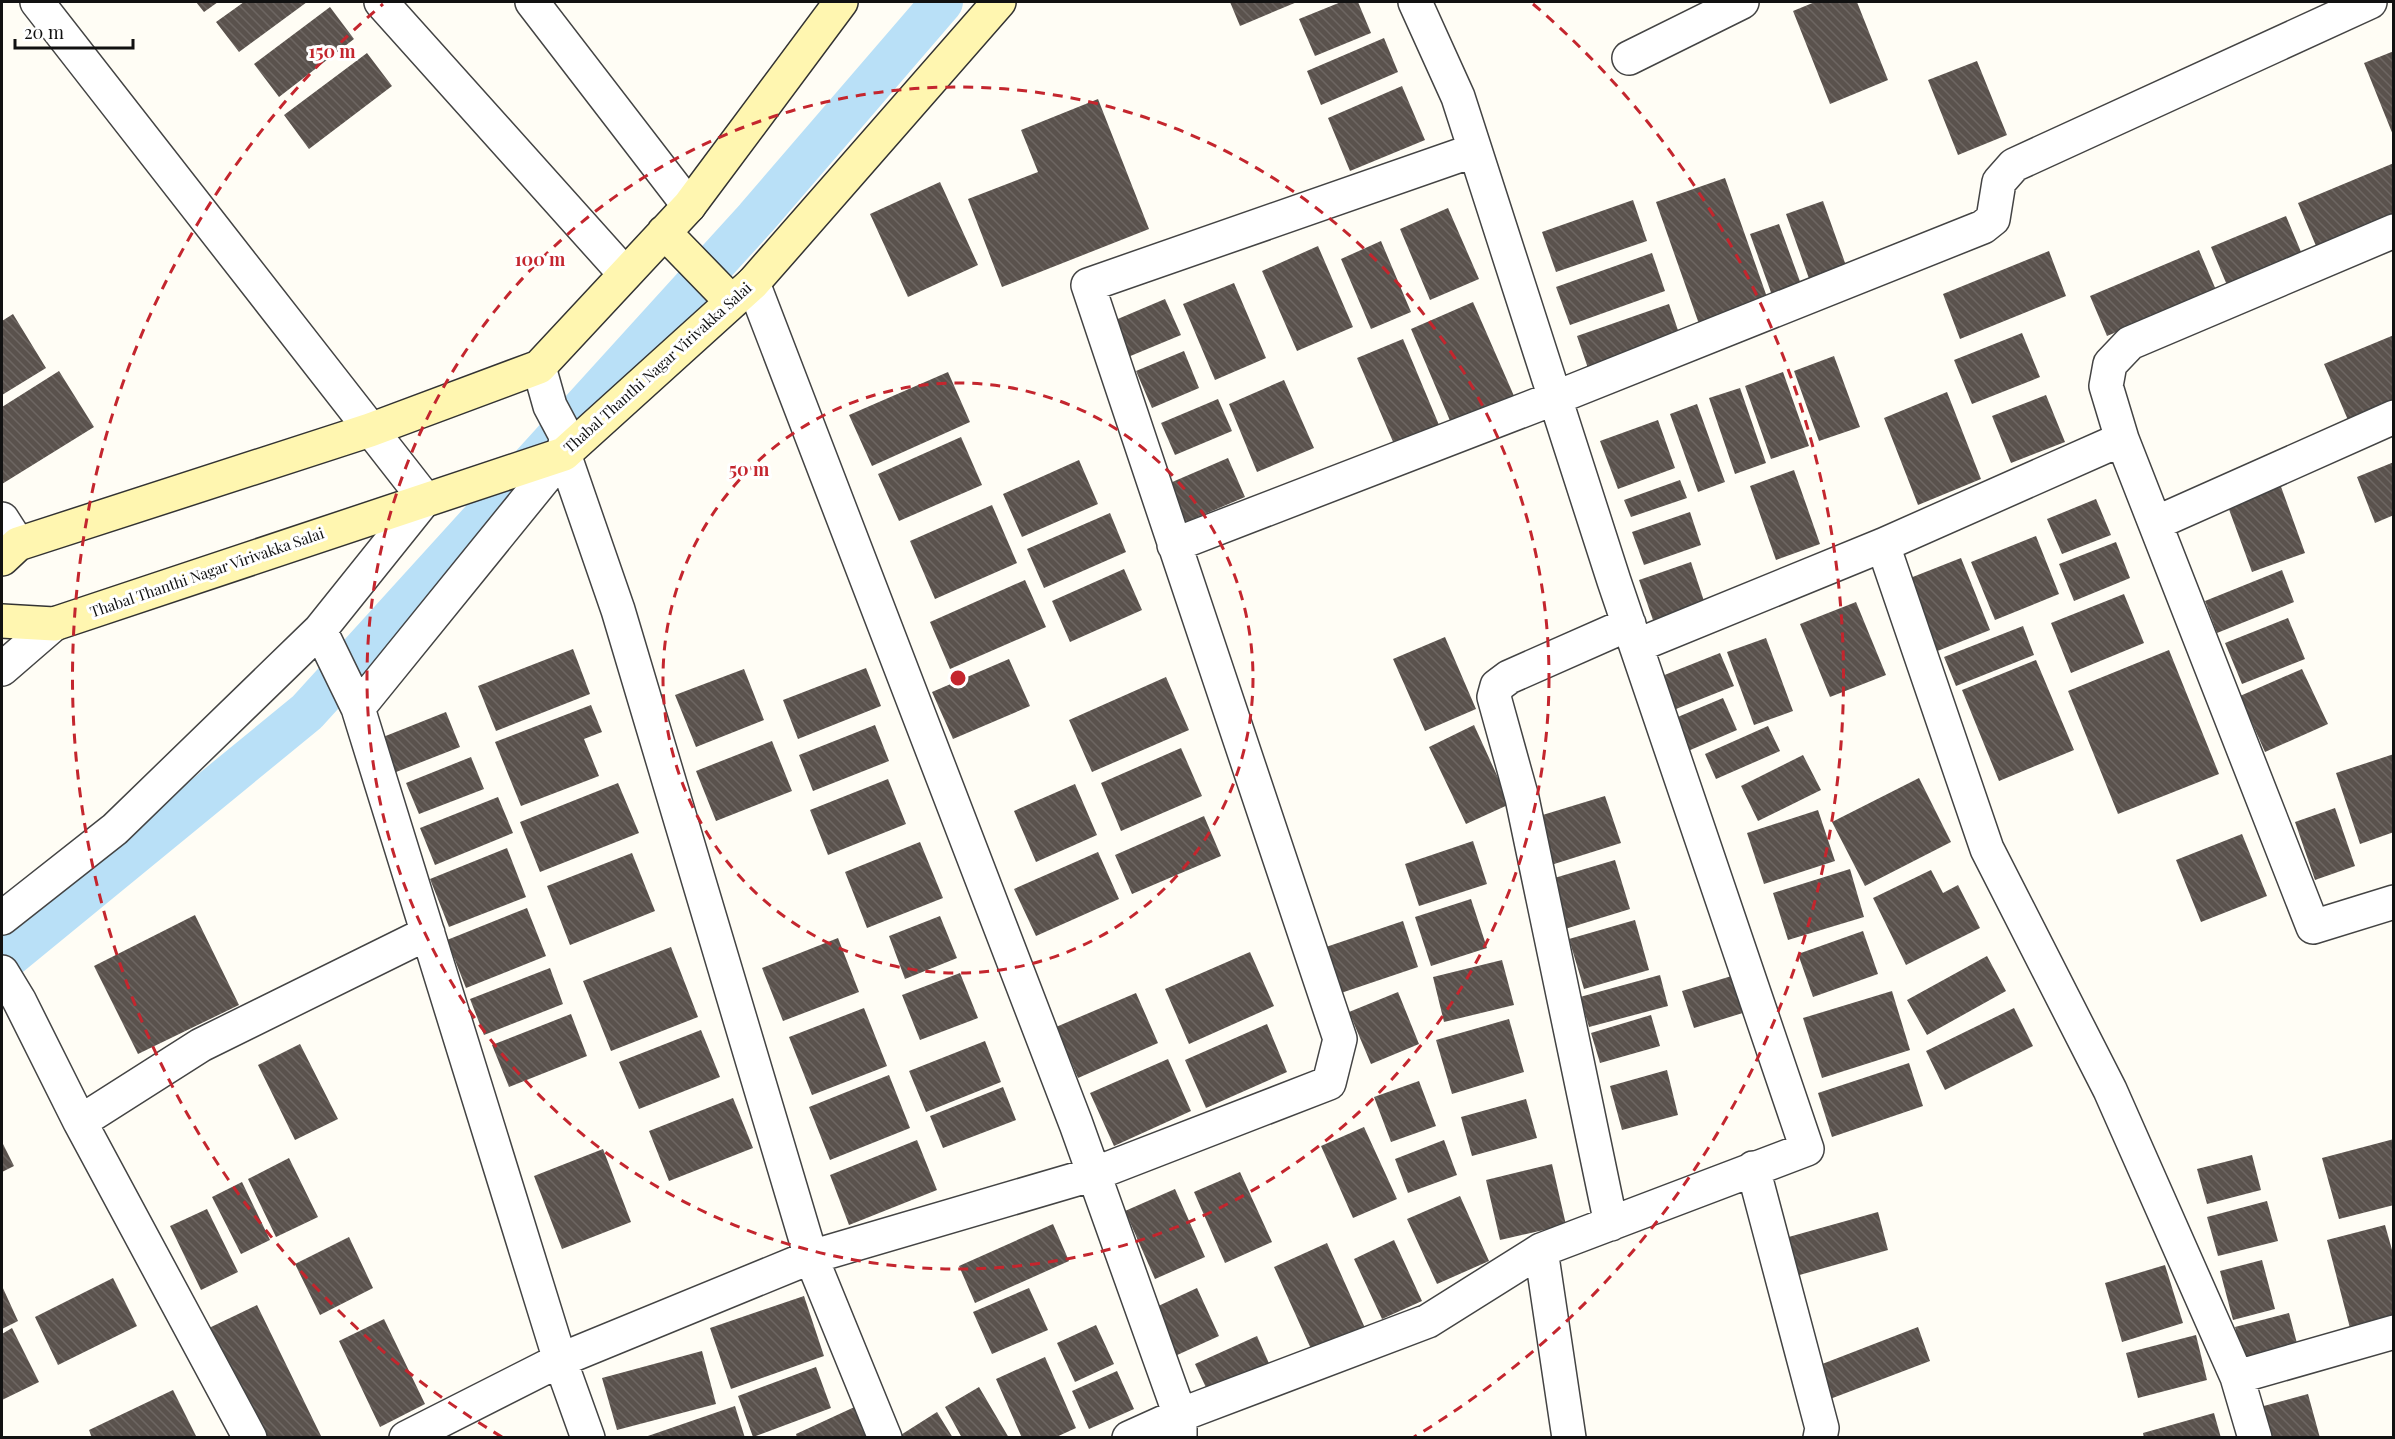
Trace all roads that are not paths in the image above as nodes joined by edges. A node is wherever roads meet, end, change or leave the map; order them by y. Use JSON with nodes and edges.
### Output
{"nodes":[{"id":1,"x":37,"y":2,"type":"edge"},
{"id":2,"x":381,"y":2,"type":"edge"},
{"id":3,"x":532,"y":2,"type":"edge"},
{"id":4,"x":841,"y":2,"type":"edge"},
{"id":5,"x":999,"y":2,"type":"edge"},
{"id":6,"x":1415,"y":2,"type":"edge"},
{"id":7,"x":2370,"y":2,"type":"edge"},
{"id":8,"x":1736,"y":3,"type":"edge"},
{"id":9,"x":1629,"y":58,"type":"dead end"},
{"id":10,"x":1475,"y":150,"type":"junction"},
{"id":11,"x":689,"y":206,"type":"junction"},
{"id":12,"x":2394,"y":231,"type":"edge"},
{"id":13,"x":664,"y":232,"type":"junction"},
{"id":14,"x":625,"y":274,"type":"junction"},
{"id":15,"x":743,"y":292,"type":"junction"},
{"id":16,"x":539,"y":367,"type":"junction"},
{"id":17,"x":1555,"y":398,"type":"junction"},
{"id":18,"x":2394,"y":417,"type":"edge"},
{"id":19,"x":369,"y":430,"type":"junction"},
{"id":20,"x":2122,"y":439,"type":"junction"},
{"id":21,"x":557,"y":450,"type":"junction"},
{"id":22,"x":425,"y":499,"type":"junction"},
{"id":23,"x":2156,"y":523,"type":"junction"},
{"id":24,"x":7,"y":541,"type":"edge"},
{"id":25,"x":1174,"y":545,"type":"junction"},
{"id":26,"x":1883,"y":545,"type":"junction"},
{"id":27,"x":2,"y":621,"type":"edge"},
{"id":28,"x":54,"y":624,"type":"junction"},
{"id":29,"x":321,"y":631,"type":"junction"},
{"id":30,"x":1633,"y":635,"type":"junction"},
{"id":31,"x":2,"y":669,"type":"edge"},
{"id":32,"x":358,"y":706,"type":"junction"},
{"id":33,"x":2394,"y":902,"type":"edge"},
{"id":34,"x":2,"y":918,"type":"edge"},
{"id":35,"x":428,"y":933,"type":"junction"},
{"id":36,"x":2,"y":972,"type":"edge"},
{"id":37,"x":80,"y":1122,"type":"junction"},
{"id":38,"x":1753,"y":1168,"type":"junction"},
{"id":39,"x":1094,"y":1174,"type":"junction"},
{"id":40,"x":1611,"y":1224,"type":"junction"},
{"id":41,"x":1541,"y":1250,"type":"junction"},
{"id":42,"x":811,"y":1257,"type":"junction"},
{"id":43,"x":2394,"y":1332,"type":"edge"},
{"id":44,"x":560,"y":1360,"type":"junction"},
{"id":45,"x":2236,"y":1377,"type":"junction"},
{"id":46,"x":1180,"y":1426,"type":"edge"},
{"id":47,"x":250,"y":1437,"type":"edge"},
{"id":48,"x":406,"y":1437,"type":"edge"},
{"id":49,"x":588,"y":1437,"type":"edge"},
{"id":50,"x":885,"y":1437,"type":"edge"},
{"id":51,"x":1129,"y":1437,"type":"edge"},
{"id":52,"x":1569,"y":1437,"type":"edge"},
{"id":53,"x":1820,"y":1437,"type":"edge"},
{"id":54,"x":2255,"y":1437,"type":"edge"}],
"edges":[{"from":1,"to":19,"type":"street"},
{"from":2,"to":14,"type":"street"},
{"from":3,"to":11,"type":"street"},
{"from":4,"to":11,"type":"main road"},
{"from":5,"to":15,"type":"main road","name":"Thabal Thanthi Nagar Virivakka Salai"},
{"from":6,"to":10,"type":"street"},
{"from":7,"to":17,"type":"street"},
{"from":8,"to":9,"type":"street"},
{"from":10,"to":17,"type":"street"},
{"from":10,"to":25,"type":"street"},
{"from":11,"to":13,"type":"main road"},
{"from":12,"to":20,"type":"street"},
{"from":13,"to":14,"type":"main road"},
{"from":13,"to":15,"type":"main road"},
{"from":14,"to":16,"type":"main road"},
{"from":15,"to":21,"type":"main road","name":"Thabal Thanthi Nagar Virivakka Salai"},
{"from":15,"to":39,"type":"street"},
{"from":16,"to":19,"type":"main road"},
{"from":16,"to":21,"type":"street"},
{"from":17,"to":25,"type":"street"},
{"from":17,"to":30,"type":"street"},
{"from":18,"to":23,"type":"street"},
{"from":19,"to":22,"type":"street"},
{"from":19,"to":24,"type":"main road"},
{"from":20,"to":23,"type":"street"},
{"from":20,"to":26,"type":"street"},
{"from":21,"to":22,"type":"main road","name":"Thabal Thanthi Nagar Virivakka Salai"},
{"from":21,"to":32,"type":"street"},
{"from":21,"to":42,"type":"street"},
{"from":22,"to":28,"type":"main road","name":"Thabal Thanthi Nagar Virivakka Salai"},
{"from":22,"to":29,"type":"street"},
{"from":23,"to":33,"type":"street"},
{"from":25,"to":39,"type":"street"},
{"from":26,"to":30,"type":"street"},
{"from":26,"to":45,"type":"street"},
{"from":27,"to":28,"type":"main road","name":"Thabal Thanthi Nagar Virivakka Salai"},
{"from":28,"to":31,"type":"street"},
{"from":29,"to":32,"type":"street"},
{"from":29,"to":34,"type":"street"},
{"from":30,"to":38,"type":"street"},
{"from":30,"to":40,"type":"street"},
{"from":32,"to":35,"type":"street"},
{"from":35,"to":37,"type":"street"},
{"from":35,"to":44,"type":"street"},
{"from":36,"to":37,"type":"street"},
{"from":37,"to":47,"type":"street"},
{"from":38,"to":40,"type":"street"},
{"from":38,"to":53,"type":"street"},
{"from":39,"to":42,"type":"street"},
{"from":39,"to":46,"type":"street"},
{"from":40,"to":41,"type":"street"},
{"from":41,"to":46,"type":"street"},
{"from":41,"to":52,"type":"street"},
{"from":42,"to":44,"type":"street"},
{"from":42,"to":50,"type":"street"},
{"from":43,"to":45,"type":"street"},
{"from":44,"to":48,"type":"street"},
{"from":44,"to":49,"type":"street"},
{"from":45,"to":54,"type":"street"},
{"from":46,"to":51,"type":"street"}]}
